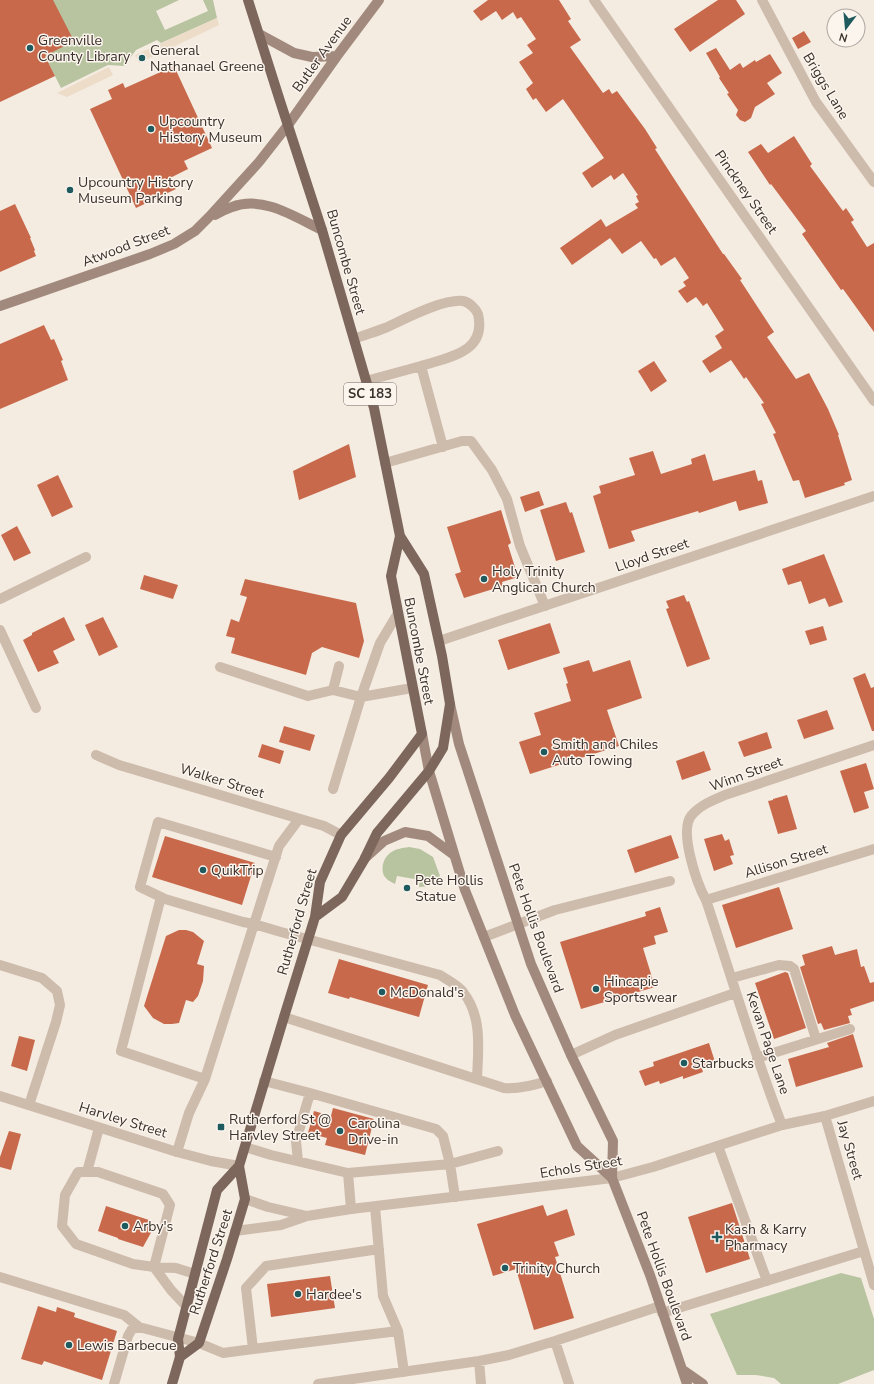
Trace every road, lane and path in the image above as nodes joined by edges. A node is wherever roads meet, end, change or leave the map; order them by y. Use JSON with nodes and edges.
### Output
{"nodes":[{"id":1,"x":248,"y":0,"type":"edge"},
{"id":2,"x":379,"y":0,"type":"edge"},
{"id":3,"x":594,"y":0,"type":"edge"},
{"id":4,"x":762,"y":0,"type":"edge"},
{"id":5,"x":259,"y":34,"type":"junction"},
{"id":6,"x":337,"y":56,"type":"junction"},
{"id":7,"x":288,"y":125,"type":"junction"},
{"id":8,"x":874,"y":182,"type":"edge"},
{"id":9,"x":209,"y":217,"type":"junction"},
{"id":10,"x":322,"y":230,"type":"junction"},
{"id":11,"x":0,"y":306,"type":"edge"},
{"id":12,"x":354,"y":339,"type":"junction"},
{"id":13,"x":421,"y":366,"type":"junction"},
{"id":14,"x":366,"y":381,"type":"junction"},
{"id":15,"x":874,"y":401,"type":"edge"},
{"id":16,"x":443,"y":447,"type":"junction"},
{"id":17,"x":385,"y":463,"type":"junction"},
{"id":18,"x":874,"y":496,"type":"edge"},
{"id":19,"x":400,"y":536,"type":"junction"},
{"id":20,"x":86,"y":557,"type":"dead end"},
{"id":21,"x":0,"y":599,"type":"edge"},
{"id":22,"x":546,"y":606,"type":"junction"},
{"id":23,"x":398,"y":613,"type":"junction"},
{"id":24,"x":0,"y":630,"type":"edge"},
{"id":25,"x":439,"y":642,"type":"junction"},
{"id":26,"x":339,"y":666,"type":"dead end"},
{"id":27,"x":220,"y":667,"type":"dead end"},
{"id":28,"x":412,"y":688,"type":"junction"},
{"id":29,"x":333,"y":690,"type":"junction"},
{"id":30,"x":361,"y":697,"type":"junction"},
{"id":31,"x":450,"y":704,"type":"junction"},
{"id":32,"x":36,"y":708,"type":"dead end"},
{"id":33,"x":422,"y":734,"type":"junction"},
{"id":34,"x":874,"y":745,"type":"edge"},
{"id":35,"x":96,"y":755,"type":"dead end"},
{"id":36,"x":429,"y":771,"type":"junction"},
{"id":37,"x":333,"y":789,"type":"dead end"},
{"id":38,"x":299,"y":819,"type":"junction"},
{"id":39,"x":341,"y":835,"type":"junction"},
{"id":40,"x":874,"y":849,"type":"edge"},
{"id":41,"x":454,"y":855,"type":"junction"},
{"id":42,"x":276,"y":857,"type":"junction"},
{"id":43,"x":364,"y":860,"type":"junction"},
{"id":44,"x":670,"y":881,"type":"dead end"},
{"id":45,"x":160,"y":897,"type":"junction"},
{"id":46,"x":706,"y":900,"type":"junction"},
{"id":47,"x":315,"y":917,"type":"junction"},
{"id":48,"x":254,"y":924,"type":"junction"},
{"id":49,"x":518,"y":924,"type":"junction"},
{"id":50,"x":484,"y":937,"type":"junction"},
{"id":51,"x":308,"y":939,"type":"junction"},
{"id":52,"x":0,"y":965,"type":"edge"},
{"id":53,"x":730,"y":974,"type":"junction"},
{"id":54,"x":735,"y":993,"type":"junction"},
{"id":55,"x":284,"y":1017,"type":"junction"},
{"id":56,"x":850,"y":1029,"type":"dead end"},
{"id":57,"x":816,"y":1039,"type":"junction"},
{"id":58,"x":571,"y":1055,"type":"junction"},
{"id":59,"x":757,"y":1058,"type":"junction"},
{"id":60,"x":205,"y":1079,"type":"junction"},
{"id":61,"x":477,"y":1080,"type":"junction"},
{"id":62,"x":264,"y":1081,"type":"junction"},
{"id":63,"x":547,"y":1081,"type":"junction"},
{"id":64,"x":310,"y":1093,"type":"junction"},
{"id":65,"x":0,"y":1096,"type":"edge"},
{"id":66,"x":874,"y":1101,"type":"edge"},
{"id":67,"x":29,"y":1105,"type":"junction"},
{"id":68,"x":825,"y":1116,"type":"junction"},
{"id":69,"x":782,"y":1125,"type":"junction"},
{"id":70,"x":99,"y":1128,"type":"junction"},
{"id":71,"x":718,"y":1146,"type":"junction"},
{"id":72,"x":245,"y":1147,"type":"junction"},
{"id":73,"x":498,"y":1151,"type":"dead end"},
{"id":74,"x":177,"y":1152,"type":"junction"},
{"id":75,"x":298,"y":1161,"type":"junction"},
{"id":76,"x":450,"y":1164,"type":"junction"},
{"id":77,"x":239,"y":1166,"type":"junction"},
{"id":78,"x":87,"y":1172,"type":"junction"},
{"id":79,"x":348,"y":1173,"type":"junction"},
{"id":80,"x":612,"y":1178,"type":"junction"},
{"id":81,"x":455,"y":1197,"type":"junction"},
{"id":82,"x":245,"y":1199,"type":"junction"},
{"id":83,"x":375,"y":1207,"type":"junction"},
{"id":84,"x":351,"y":1209,"type":"junction"},
{"id":85,"x":307,"y":1216,"type":"junction"},
{"id":86,"x":235,"y":1231,"type":"junction"},
{"id":87,"x":379,"y":1249,"type":"junction"},
{"id":88,"x":864,"y":1251,"type":"junction"},
{"id":89,"x":154,"y":1267,"type":"junction"},
{"id":90,"x":195,"y":1274,"type":"junction"},
{"id":91,"x":0,"y":1278,"type":"edge"},
{"id":92,"x":768,"y":1281,"type":"junction"},
{"id":93,"x":874,"y":1284,"type":"edge"},
{"id":94,"x":186,"y":1306,"type":"junction"},
{"id":95,"x":661,"y":1309,"type":"junction"},
{"id":96,"x":139,"y":1327,"type":"junction"},
{"id":97,"x":398,"y":1331,"type":"junction"},
{"id":98,"x":178,"y":1339,"type":"junction"},
{"id":99,"x":555,"y":1341,"type":"junction"},
{"id":100,"x":199,"y":1343,"type":"junction"},
{"id":101,"x":253,"y":1349,"type":"junction"},
{"id":102,"x":180,"y":1357,"type":"junction"},
{"id":103,"x":479,"y":1362,"type":"junction"},
{"id":104,"x":683,"y":1370,"type":"junction"},
{"id":105,"x":404,"y":1372,"type":"junction"},
{"id":106,"x":114,"y":1384,"type":"edge"},
{"id":107,"x":172,"y":1384,"type":"edge"},
{"id":108,"x":318,"y":1384,"type":"edge"},
{"id":109,"x":481,"y":1384,"type":"edge"},
{"id":110,"x":569,"y":1384,"type":"edge"},
{"id":111,"x":687,"y":1384,"type":"edge"},
{"id":112,"x":703,"y":1384,"type":"edge"}],
"edges":[{"from":1,"to":5,"type":"main road","name":"Buncombe Street","number":"SC 183"},
{"from":2,"to":6,"type":"main road","name":"Butler Avenue"},
{"from":3,"to":15,"type":"street","name":"Pinckney Street"},
{"from":4,"to":8,"type":"street","name":"Briggs Lane"},
{"from":5,"to":6,"type":"main road"},
{"from":5,"to":7,"type":"main road","name":"Buncombe Street","number":"SC 183"},
{"from":6,"to":7,"type":"main road","name":"Butler Avenue"},
{"from":7,"to":9,"type":"main road","name":"Atwood Street"},
{"from":7,"to":10,"type":"main road","name":"Buncombe Street","number":"SC 183"},
{"from":9,"to":10,"type":"main road"},
{"from":9,"to":11,"type":"main road","name":"Atwood Street"},
{"from":10,"to":12,"type":"main road","name":"Buncombe Street","number":"SC 183"},
{"from":12,"to":13,"type":"street"},
{"from":12,"to":14,"type":"main road","name":"Buncombe Street","number":"SC 183"},
{"from":13,"to":14,"type":"street"},
{"from":13,"to":16,"type":"street"},
{"from":14,"to":17,"type":"main road","name":"Buncombe Street","number":"SC 183"},
{"from":16,"to":17,"type":"street"},
{"from":16,"to":22,"type":"street"},
{"from":17,"to":19,"type":"main road","name":"Buncombe Street","number":"SC 183"},
{"from":18,"to":22,"type":"street","name":"Lloyd Street"},
{"from":19,"to":23,"type":"main road","name":"Buncombe Street","number":"SC 183"},
{"from":19,"to":25,"type":"main road","name":"Buncombe Street","number":"SC 183"},
{"from":20,"to":21,"type":"street"},
{"from":22,"to":25,"type":"street","name":"Lloyd Street"},
{"from":23,"to":28,"type":"main road","name":"Buncombe Street","number":"SC 183"},
{"from":23,"to":30,"type":"street"},
{"from":24,"to":32,"type":"street"},
{"from":25,"to":31,"type":"main road","name":"Buncombe Street","number":"SC 183"},
{"from":26,"to":29,"type":"street"},
{"from":27,"to":29,"type":"street"},
{"from":28,"to":30,"type":"street"},
{"from":28,"to":33,"type":"main road","name":"Buncombe Street","number":"SC 183"},
{"from":29,"to":30,"type":"street"},
{"from":30,"to":37,"type":"street"},
{"from":31,"to":36,"type":"main road"},
{"from":31,"to":49,"type":"main road","name":"Pete Hollis Boulevard","number":"SC 183"},
{"from":33,"to":36,"type":"main road","name":"Buncombe Street","number":"SC 183"},
{"from":33,"to":39,"type":"main road","name":"Rutherford Street"},
{"from":34,"to":46,"type":"street","name":"Winn Street"},
{"from":35,"to":38,"type":"street","name":"Walker Street"},
{"from":36,"to":41,"type":"main road","name":"Pete Hollis Boulevard","number":"SC 183"},
{"from":36,"to":43,"type":"main road"},
{"from":38,"to":39,"type":"street","name":"Walker Street"},
{"from":38,"to":42,"type":"street"},
{"from":39,"to":47,"type":"main road","name":"Rutherford Street"},
{"from":40,"to":46,"type":"street","name":"Allison Street"},
{"from":41,"to":43,"type":"main road"},
{"from":41,"to":50,"type":"main road","name":"Pete Hollis Boulevard","number":"SC 183"},
{"from":42,"to":45,"type":"street"},
{"from":42,"to":48,"type":"street"},
{"from":43,"to":47,"type":"main road"},
{"from":44,"to":49,"type":"street"},
{"from":45,"to":48,"type":"street"},
{"from":45,"to":60,"type":"street"},
{"from":46,"to":53,"type":"street","name":"Winn Street"},
{"from":47,"to":51,"type":"main road","name":"Rutherford Street"},
{"from":48,"to":51,"type":"street"},
{"from":48,"to":60,"type":"street"},
{"from":49,"to":50,"type":"street"},
{"from":49,"to":58,"type":"main road","name":"Pete Hollis Boulevard","number":"SC 183"},
{"from":50,"to":63,"type":"main road","name":"Pete Hollis Boulevard","number":"SC 183"},
{"from":51,"to":55,"type":"main road","name":"Rutherford Street"},
{"from":51,"to":61,"type":"street"},
{"from":52,"to":67,"type":"street"},
{"from":53,"to":54,"type":"street","name":"Kevan Page Lane"},
{"from":53,"to":57,"type":"street"},
{"from":54,"to":58,"type":"street"},
{"from":54,"to":59,"type":"street","name":"Kevan Page Lane"},
{"from":55,"to":61,"type":"street"},
{"from":55,"to":62,"type":"main road","name":"Rutherford Street"},
{"from":56,"to":57,"type":"street"},
{"from":57,"to":59,"type":"street"},
{"from":58,"to":80,"type":"main road","name":"Pete Hollis Boulevard","number":"SC 183"},
{"from":59,"to":69,"type":"street","name":"Kevan Page Lane"},
{"from":60,"to":74,"type":"street"},
{"from":61,"to":63,"type":"street"},
{"from":62,"to":64,"type":"street"},
{"from":62,"to":72,"type":"main road","name":"Rutherford Street"},
{"from":63,"to":80,"type":"main road","name":"Pete Hollis Boulevard","number":"SC 183"},
{"from":64,"to":75,"type":"street"},
{"from":64,"to":76,"type":"street"},
{"from":65,"to":67,"type":"street","name":"Harvley Street"},
{"from":66,"to":68,"type":"street","name":"Echols Street"},
{"from":67,"to":70,"type":"street","name":"Harvley Street"},
{"from":68,"to":69,"type":"street","name":"Echols Street"},
{"from":68,"to":88,"type":"street","name":"Jay Street"},
{"from":69,"to":71,"type":"street","name":"Echols Street"},
{"from":70,"to":74,"type":"street","name":"Harvley Street"},
{"from":70,"to":78,"type":"street"},
{"from":71,"to":80,"type":"street","name":"Echols Street"},
{"from":71,"to":92,"type":"street"},
{"from":72,"to":75,"type":"street"},
{"from":72,"to":77,"type":"main road","name":"Rutherford Street"},
{"from":73,"to":76,"type":"street"},
{"from":74,"to":77,"type":"street","name":"Harvley Street"},
{"from":75,"to":79,"type":"street"},
{"from":76,"to":79,"type":"street"},
{"from":76,"to":81,"type":"street"},
{"from":77,"to":82,"type":"main road","name":"Rutherford Street"},
{"from":77,"to":90,"type":"main road","name":"Rutherford Street"},
{"from":78,"to":89,"type":"street"},
{"from":78,"to":89,"type":"street"},
{"from":79,"to":84,"type":"street"},
{"from":80,"to":81,"type":"street","name":"Echols Street"},
{"from":80,"to":95,"type":"main road","name":"Pete Hollis Boulevard","number":"SC 183"},
{"from":81,"to":83,"type":"street","name":"Echols Street"},
{"from":82,"to":85,"type":"street","name":"Echols Street"},
{"from":82,"to":86,"type":"main road","name":"Rutherford Street"},
{"from":83,"to":84,"type":"street","name":"Echols Street"},
{"from":83,"to":87,"type":"street"},
{"from":84,"to":85,"type":"street","name":"Echols Street"},
{"from":85,"to":86,"type":"street","name":"Echols Street"},
{"from":86,"to":100,"type":"main road","name":"Rutherford Street"},
{"from":87,"to":97,"type":"street"},
{"from":87,"to":101,"type":"street"},
{"from":88,"to":92,"type":"street"},
{"from":88,"to":93,"type":"street","name":"Jay Street"},
{"from":89,"to":90,"type":"street"},
{"from":89,"to":94,"type":"street"},
{"from":90,"to":94,"type":"main road","name":"Rutherford Street"},
{"from":91,"to":96,"type":"street"},
{"from":92,"to":95,"type":"street"},
{"from":94,"to":98,"type":"main road","name":"Rutherford Street"},
{"from":95,"to":99,"type":"street"},
{"from":95,"to":104,"type":"main road","name":"Pete Hollis Boulevard","number":"SC 183"},
{"from":96,"to":98,"type":"street"},
{"from":96,"to":106,"type":"street"},
{"from":97,"to":101,"type":"street"},
{"from":97,"to":105,"type":"street"},
{"from":98,"to":100,"type":"street"},
{"from":98,"to":102,"type":"main road","name":"Rutherford Street"},
{"from":99,"to":103,"type":"street"},
{"from":99,"to":110,"type":"street"},
{"from":100,"to":101,"type":"street"},
{"from":100,"to":102,"type":"main road"},
{"from":102,"to":107,"type":"main road","name":"Rutherford Street"},
{"from":103,"to":105,"type":"street"},
{"from":103,"to":109,"type":"street"},
{"from":104,"to":111,"type":"main road","name":"Pete Hollis Boulevard","number":"SC 183"},
{"from":104,"to":112,"type":"main road"},
{"from":105,"to":108,"type":"street"}]}
